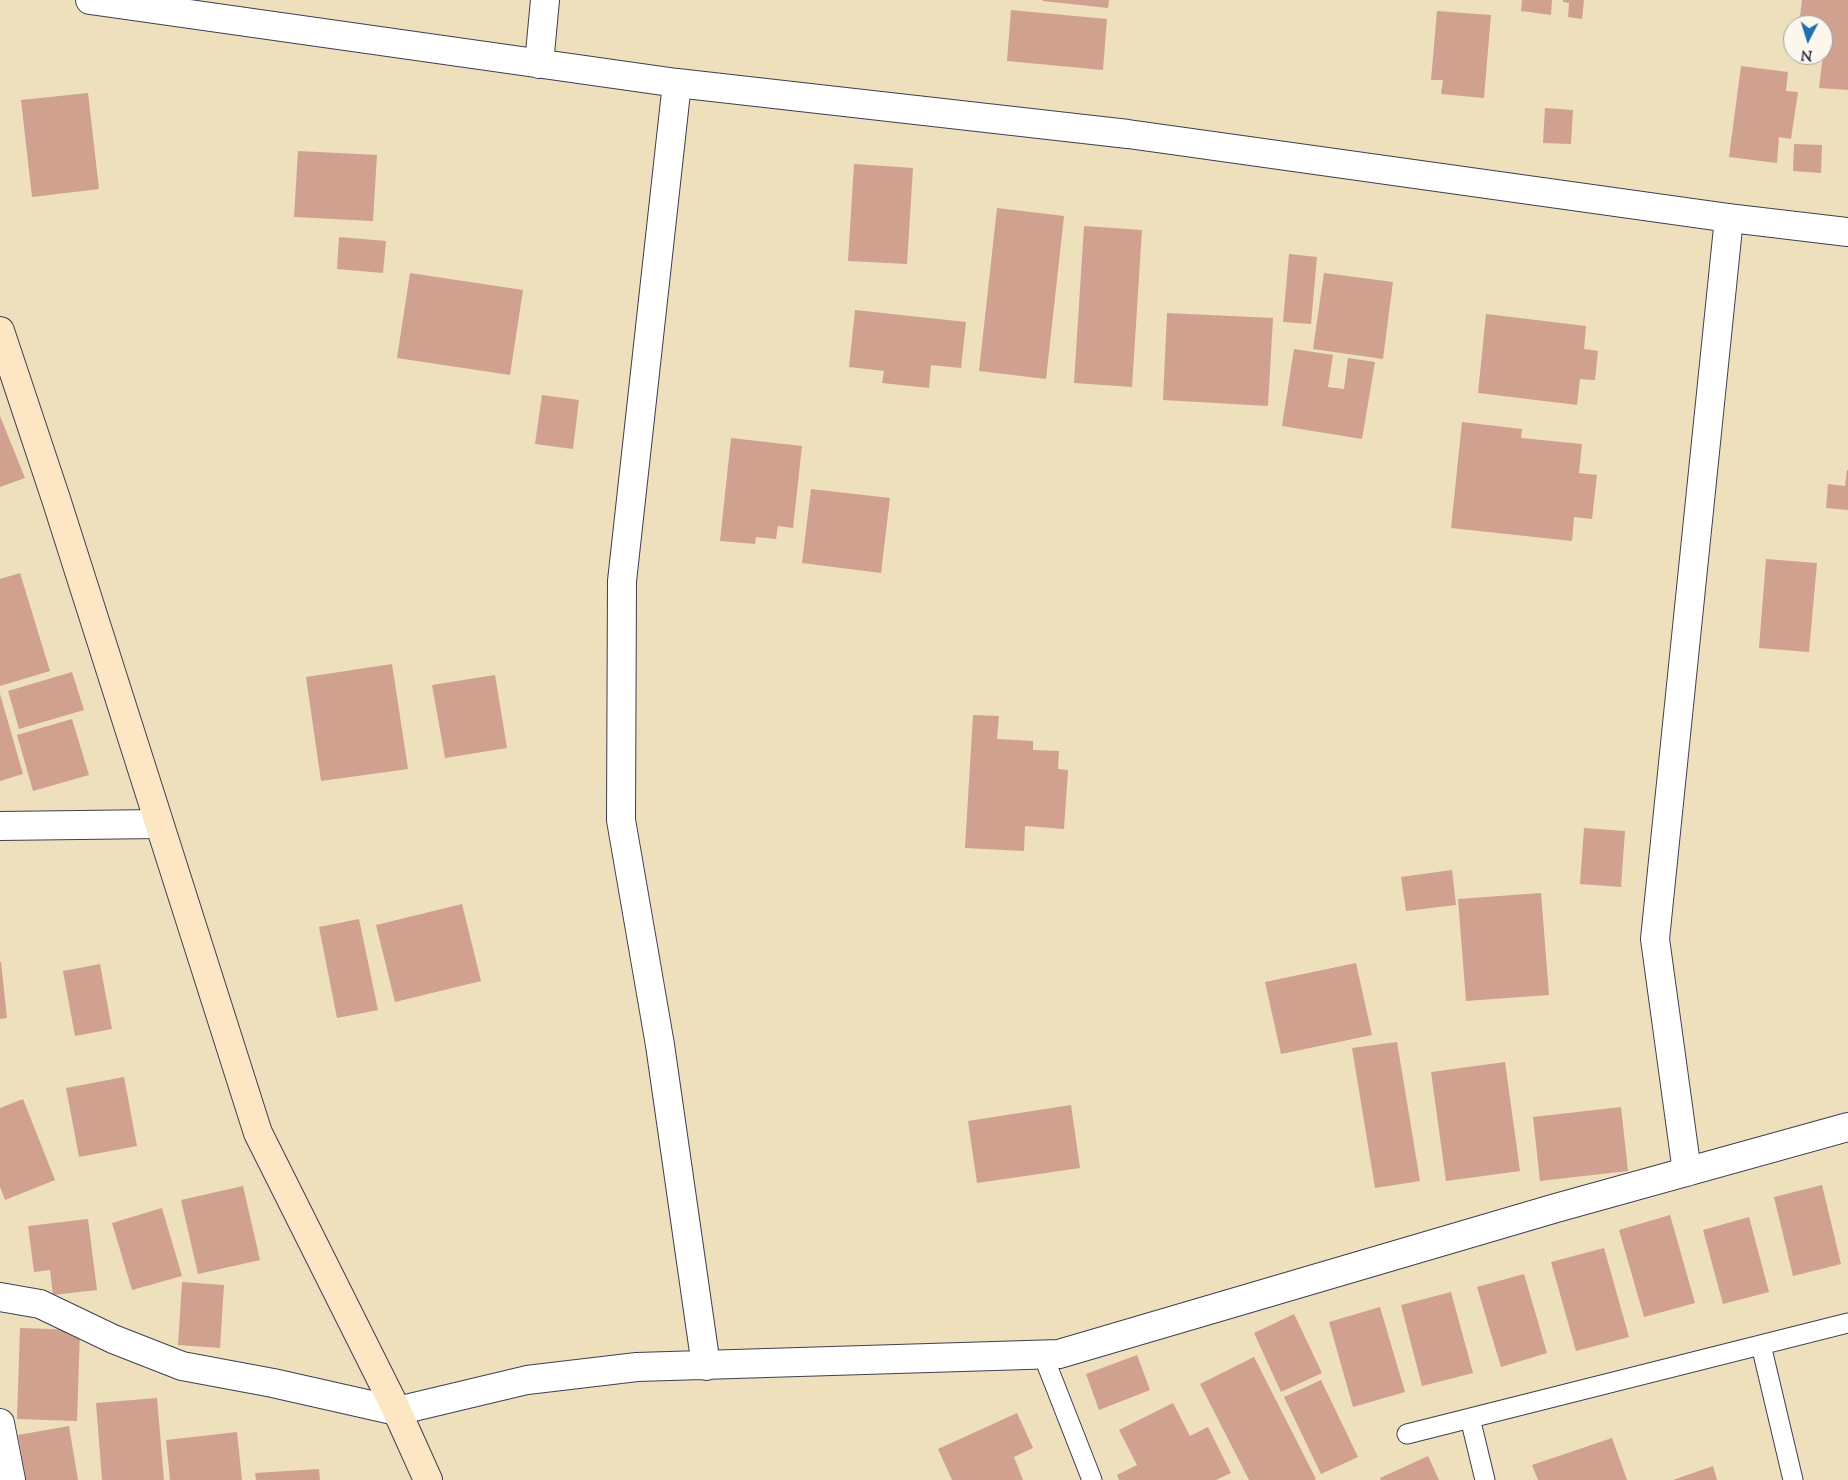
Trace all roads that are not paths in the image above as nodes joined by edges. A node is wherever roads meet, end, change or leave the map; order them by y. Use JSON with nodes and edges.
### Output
{"nodes":[{"id":1,"x":90,"y":0,"type":"edge"},
{"id":2,"x":545,"y":0,"type":"edge"},
{"id":3,"x":538,"y":64,"type":"junction"},
{"id":4,"x":677,"y":84,"type":"junction"},
{"id":5,"x":1729,"y":218,"type":"junction"},
{"id":6,"x":1848,"y":232,"type":"edge"},
{"id":7,"x":0,"y":331,"type":"edge"},
{"id":8,"x":159,"y":824,"type":"junction"},
{"id":9,"x":0,"y":826,"type":"edge"},
{"id":10,"x":1848,"y":1127,"type":"edge"},
{"id":11,"x":1686,"y":1172,"type":"junction"},
{"id":12,"x":0,"y":1297,"type":"edge"},
{"id":13,"x":1848,"y":1323,"type":"edge"},
{"id":14,"x":1761,"y":1345,"type":"junction"},
{"id":15,"x":1043,"y":1355,"type":"junction"},
{"id":16,"x":706,"y":1366,"type":"junction"},
{"id":17,"x":397,"y":1411,"type":"junction"},
{"id":18,"x":1470,"y":1418,"type":"junction"},
{"id":19,"x":0,"y":1423,"type":"edge"},
{"id":20,"x":1407,"y":1434,"type":"dead end"},
{"id":21,"x":11,"y":1480,"type":"edge"},
{"id":22,"x":428,"y":1480,"type":"edge"},
{"id":23,"x":1092,"y":1480,"type":"edge"},
{"id":24,"x":1485,"y":1480,"type":"edge"},
{"id":25,"x":1792,"y":1480,"type":"edge"}],
"edges":[{"from":1,"to":3,"type":"street"},
{"from":2,"to":3,"type":"street"},
{"from":3,"to":4,"type":"street"},
{"from":4,"to":5,"type":"street"},
{"from":4,"to":16,"type":"street"},
{"from":5,"to":6,"type":"street"},
{"from":5,"to":11,"type":"street"},
{"from":7,"to":8,"type":"street"},
{"from":8,"to":9,"type":"street"},
{"from":8,"to":17,"type":"street"},
{"from":10,"to":11,"type":"street"},
{"from":11,"to":15,"type":"street"},
{"from":12,"to":17,"type":"street"},
{"from":13,"to":14,"type":"lane"},
{"from":14,"to":18,"type":"lane"},
{"from":14,"to":25,"type":"lane"},
{"from":15,"to":16,"type":"street"},
{"from":15,"to":23,"type":"lane"},
{"from":16,"to":17,"type":"street"},
{"from":17,"to":22,"type":"street"},
{"from":18,"to":20,"type":"lane"},
{"from":18,"to":24,"type":"lane"},
{"from":19,"to":21,"type":"street"}]}
